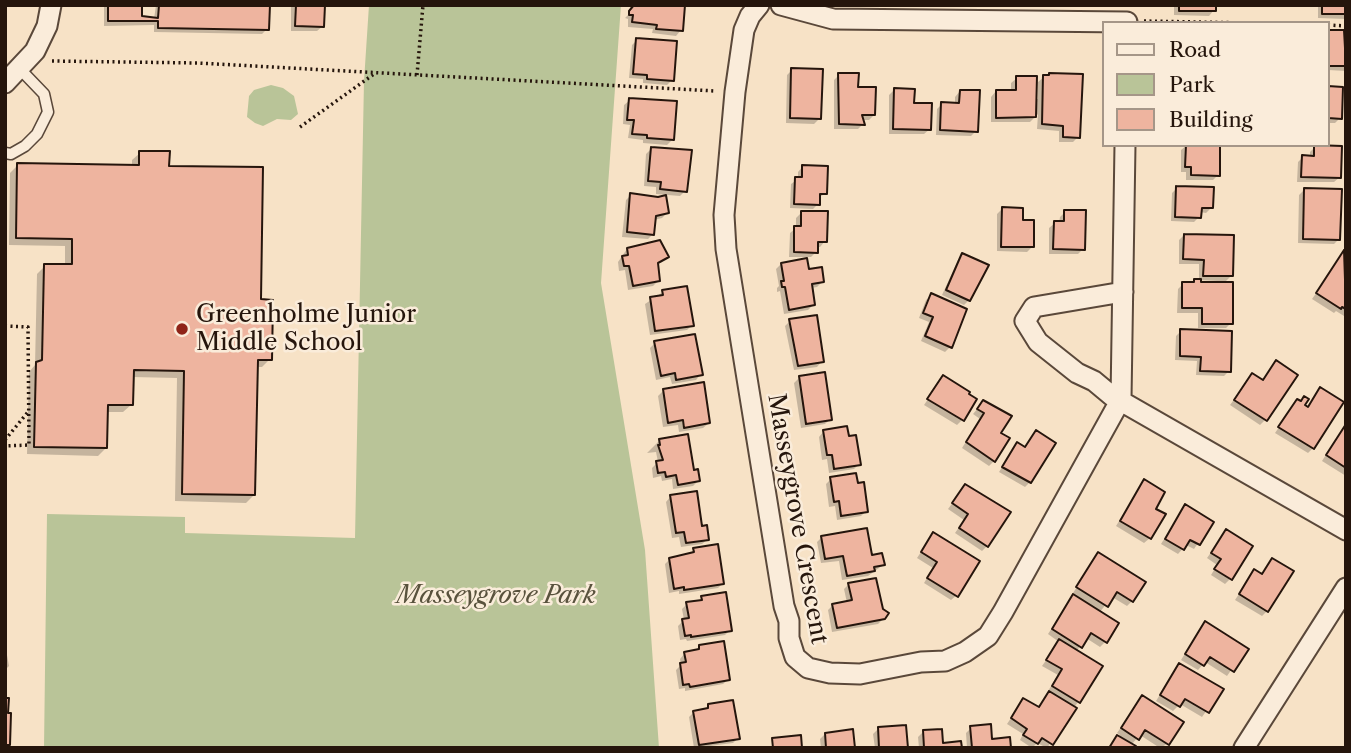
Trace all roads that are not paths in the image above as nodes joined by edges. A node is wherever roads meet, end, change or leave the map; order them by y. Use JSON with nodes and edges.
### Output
{"nodes":[{"id":1,"x":51,"y":5,"type":"edge"},
{"id":2,"x":759,"y":5,"type":"edge"},
{"id":3,"x":781,"y":5,"type":"edge"},
{"id":4,"x":1102,"y":22,"type":"edge"},
{"id":5,"x":16,"y":71,"type":"edge"},
{"id":6,"x":1125,"y":147,"type":"edge"},
{"id":7,"x":5,"y":153,"type":"edge"},
{"id":8,"x":1123,"y":292,"type":"junction"},
{"id":9,"x":1121,"y":399,"type":"junction"},
{"id":10,"x":1346,"y":530,"type":"edge"},
{"id":11,"x":1345,"y":589,"type":"edge"},
{"id":12,"x":1244,"y":748,"type":"edge"}],
"edges":[{"from":1,"to":5,"type":"street"},
{"from":2,"to":9,"type":"street","name":"Masseygrove Crescent"},
{"from":3,"to":4,"type":"street"},
{"from":5,"to":7,"type":"lane"},
{"from":6,"to":8,"type":"street"},
{"from":8,"to":9,"type":"street"},
{"from":8,"to":9,"type":"street"},
{"from":9,"to":10,"type":"street"},
{"from":11,"to":12,"type":"street"}]}
